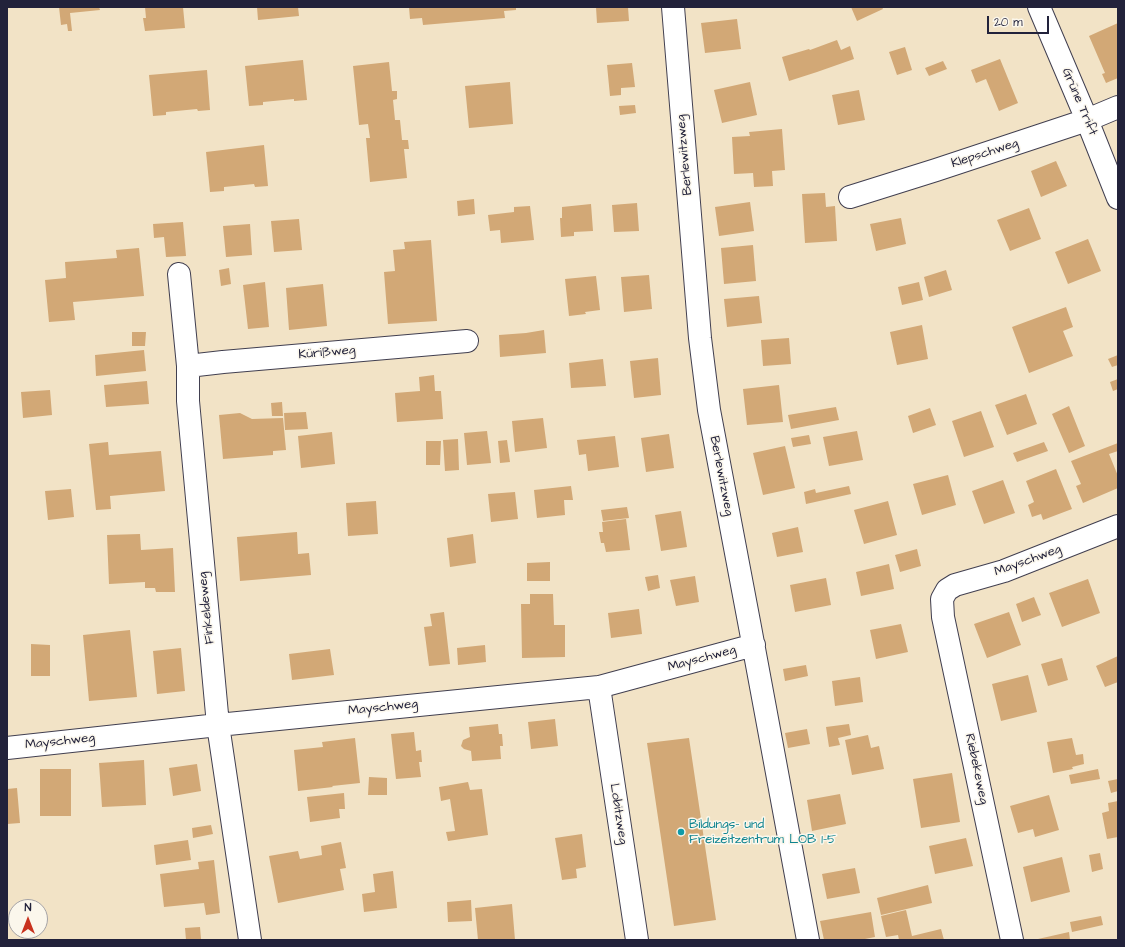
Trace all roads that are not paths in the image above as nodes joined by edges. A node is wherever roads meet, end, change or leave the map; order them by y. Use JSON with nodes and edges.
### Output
{"nodes":[{"id":1,"x":674,"y":7,"type":"edge"},
{"id":2,"x":1039,"y":7,"type":"edge"},
{"id":3,"x":1118,"y":107,"type":"edge"},
{"id":4,"x":1087,"y":120,"type":"junction"},
{"id":5,"x":850,"y":196,"type":"dead end"},
{"id":6,"x":1118,"y":198,"type":"edge"},
{"id":7,"x":179,"y":274,"type":"dead end"},
{"id":8,"x":467,"y":341,"type":"dead end"},
{"id":9,"x":188,"y":366,"type":"junction"},
{"id":10,"x":1118,"y":526,"type":"edge"},
{"id":11,"x":942,"y":598,"type":"joint"},
{"id":12,"x":754,"y":645,"type":"junction"},
{"id":13,"x":599,"y":688,"type":"junction"},
{"id":14,"x":218,"y":725,"type":"junction"},
{"id":15,"x":7,"y":748,"type":"edge"},
{"id":16,"x":250,"y":940,"type":"edge"},
{"id":17,"x":637,"y":940,"type":"edge"},
{"id":18,"x":808,"y":940,"type":"edge"},
{"id":19,"x":1012,"y":940,"type":"edge"}],
"edges":[{"from":1,"to":12,"type":"street","name":"Berlewitzweg"},
{"from":2,"to":4,"type":"street","name":"Grüne Trift"},
{"from":3,"to":4,"type":"street","name":"Klepschweg"},
{"from":4,"to":5,"type":"street","name":"Klepschweg"},
{"from":4,"to":6,"type":"street","name":"Grüne Trift"},
{"from":7,"to":9,"type":"street","name":"Finkeldeweg"},
{"from":8,"to":9,"type":"street","name":"Kürißweg"},
{"from":9,"to":14,"type":"street","name":"Finkeldeweg"},
{"from":10,"to":11,"type":"street","name":"Mayschweg"},
{"from":11,"to":19,"type":"street","name":"Riebekeweg"},
{"from":12,"to":13,"type":"street","name":"Mayschweg"},
{"from":12,"to":18,"type":"street","name":"Berlewitzweg"},
{"from":13,"to":14,"type":"street","name":"Mayschweg"},
{"from":13,"to":17,"type":"street","name":"Lobitzweg"},
{"from":14,"to":15,"type":"street","name":"Mayschweg"},
{"from":14,"to":16,"type":"street","name":"Finkeldeweg"}]}
